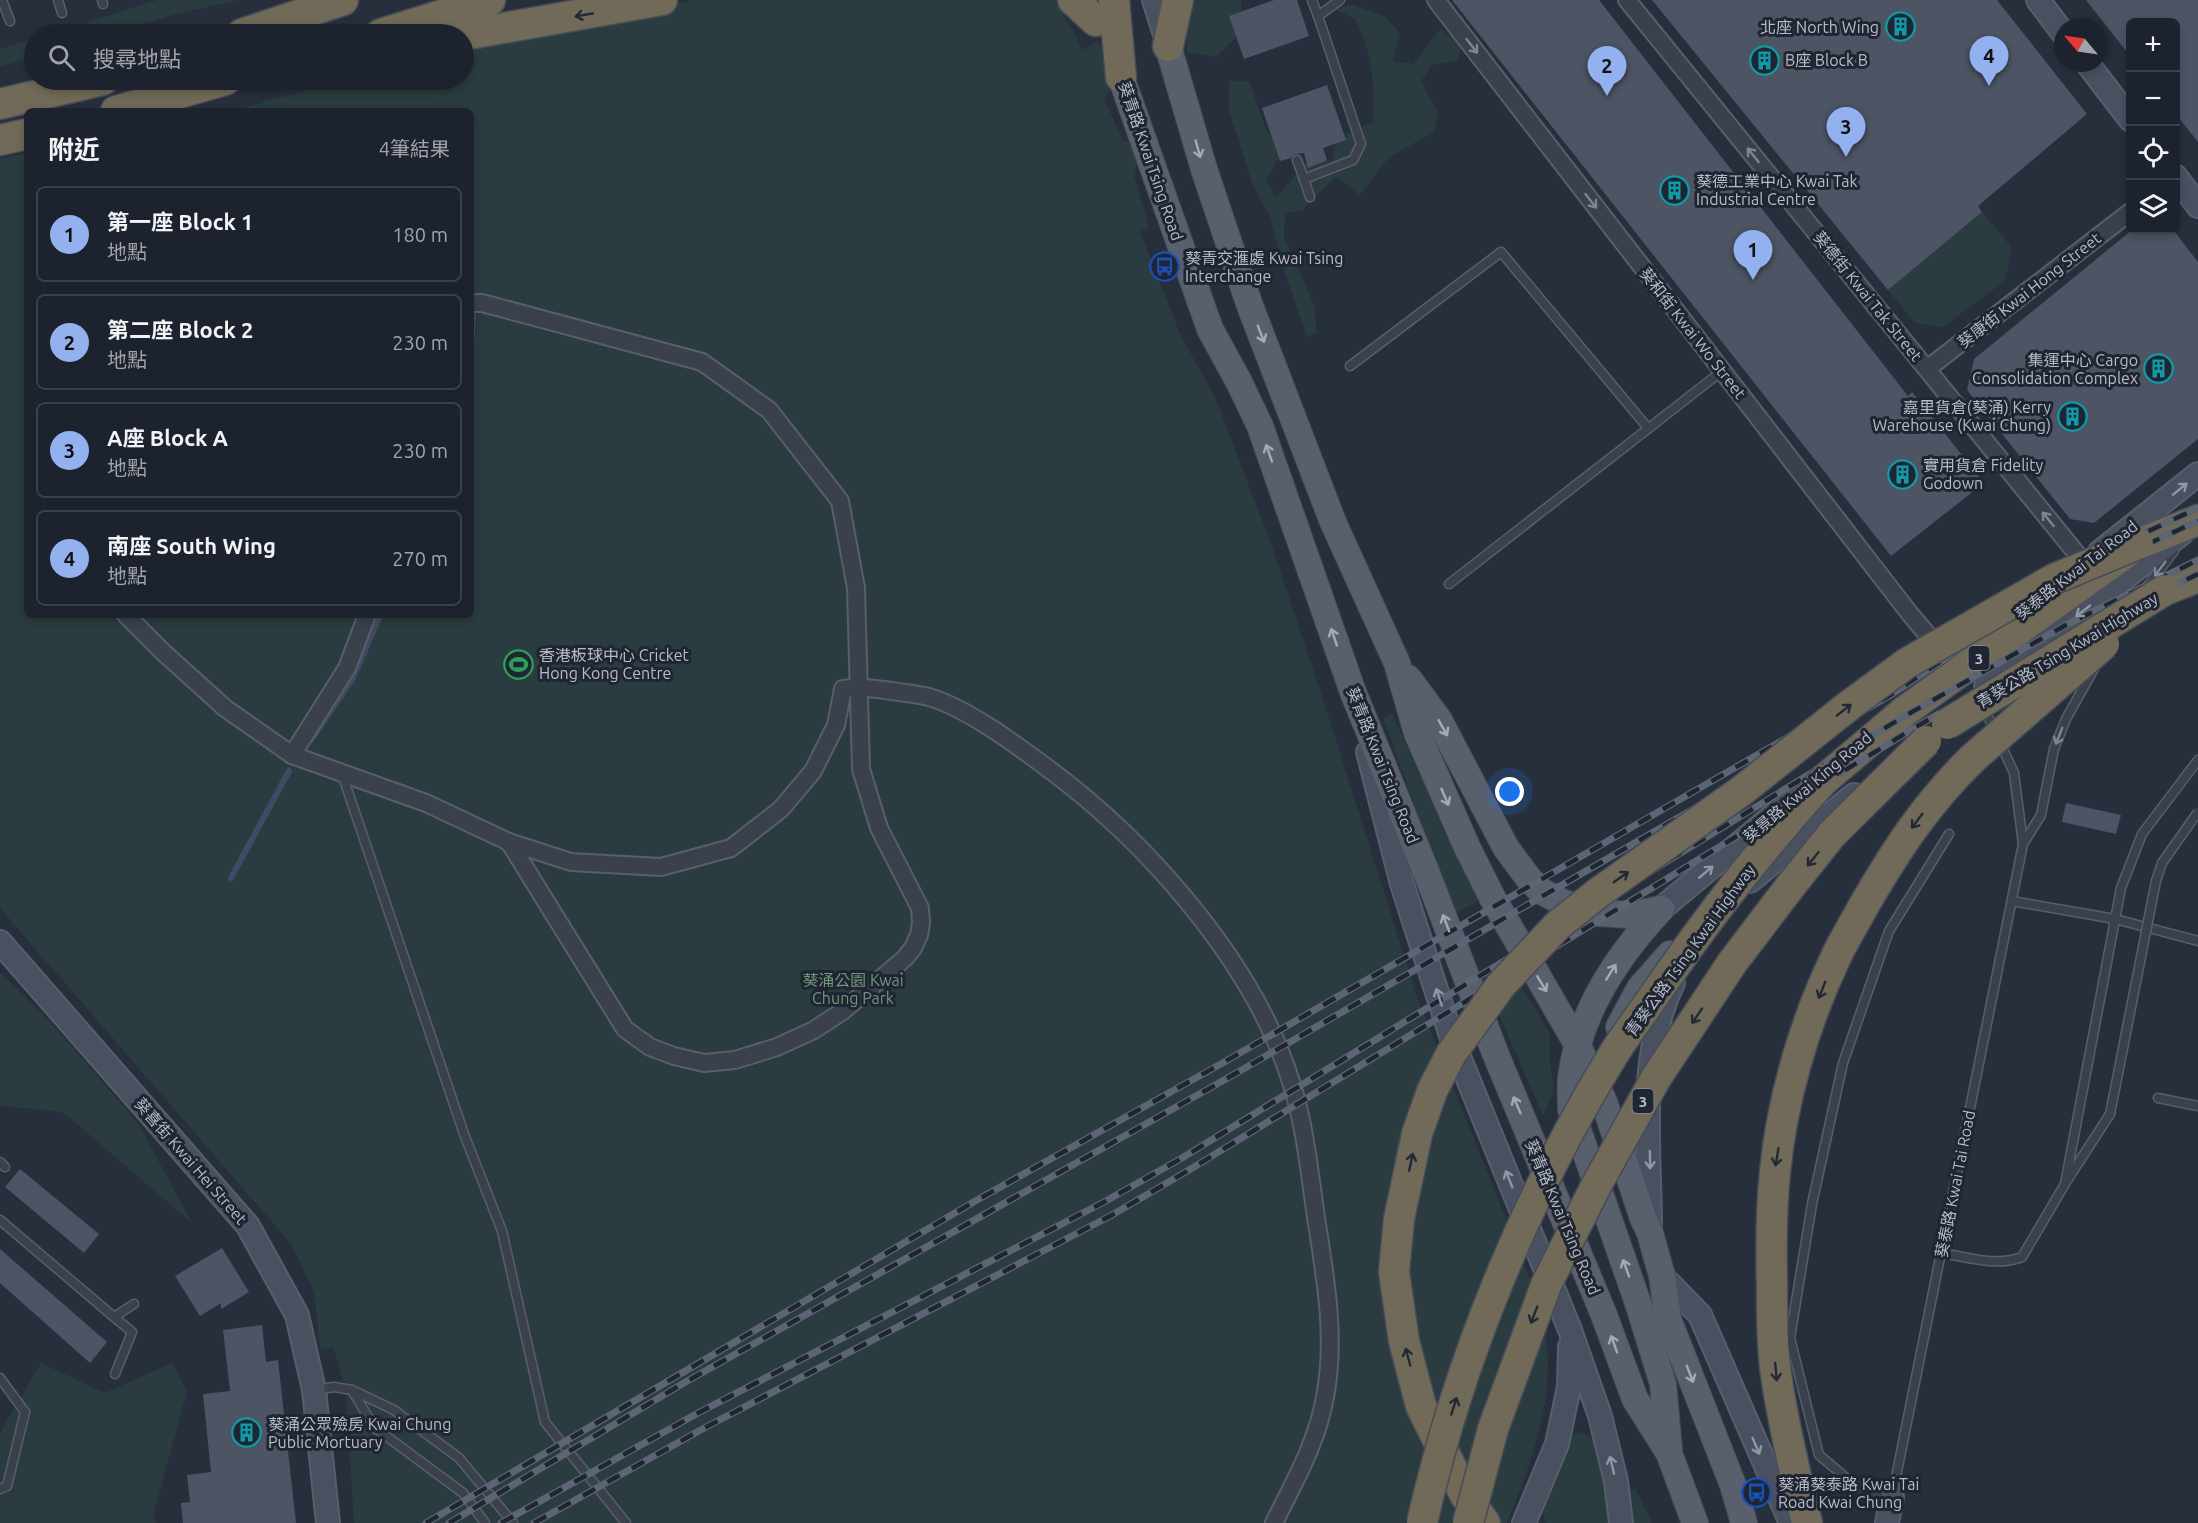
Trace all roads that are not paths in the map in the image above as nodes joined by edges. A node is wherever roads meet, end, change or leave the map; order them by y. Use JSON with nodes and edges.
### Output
{"nodes":[{"id":1,"x":2,"y":0,"type":"edge"},
{"id":2,"x":58,"y":0,"type":"edge"},
{"id":3,"x":343,"y":0,"type":"edge"},
{"id":4,"x":490,"y":0,"type":"edge"},
{"id":5,"x":662,"y":0,"type":"edge"},
{"id":6,"x":1073,"y":0,"type":"edge"},
{"id":7,"x":1154,"y":0,"type":"edge"},
{"id":8,"x":1178,"y":0,"type":"edge"},
{"id":9,"x":1312,"y":0,"type":"edge"},
{"id":10,"x":1340,"y":0,"type":"edge"},
{"id":11,"x":1436,"y":0,"type":"edge"},
{"id":12,"x":1628,"y":0,"type":"edge"},
{"id":13,"x":2037,"y":0,"type":"edge"},
{"id":14,"x":1101,"y":7,"type":"edge"},
{"id":15,"x":62,"y":13,"type":"dead end"},
{"id":16,"x":1318,"y":16,"type":"junction"},
{"id":17,"x":10,"y":21,"type":"dead end"},
{"id":18,"x":2054,"y":22,"type":"edge"},
{"id":19,"x":272,"y":24,"type":"edge"},
{"id":20,"x":413,"y":24,"type":"edge"},
{"id":21,"x":474,"y":33,"type":"edge"},
{"id":22,"x":1168,"y":46,"type":"junction"},
{"id":23,"x":2094,"y":72,"type":"edge"},
{"id":24,"x":1121,"y":77,"type":"joint"},
{"id":25,"x":60,"y":90,"type":"edge"},
{"id":26,"x":190,"y":90,"type":"edge"},
{"id":27,"x":0,"y":104,"type":"edge"},
{"id":28,"x":127,"y":108,"type":"edge"},
{"id":29,"x":2126,"y":114,"type":"edge"},
{"id":30,"x":24,"y":135,"type":"edge"},
{"id":31,"x":0,"y":140,"type":"edge"},
{"id":32,"x":1297,"y":160,"type":"dead end"},
{"id":33,"x":1304,"y":179,"type":"junction"},
{"id":34,"x":2177,"y":180,"type":"edge"},
{"id":35,"x":1310,"y":197,"type":"dead end"},
{"id":36,"x":2198,"y":206,"type":"edge"},
{"id":37,"x":2126,"y":215,"type":"edge"},
{"id":38,"x":474,"y":303,"type":"edge"},
{"id":39,"x":1350,"y":366,"type":"dead end"},
{"id":40,"x":1927,"y":369,"type":"junction"},
{"id":41,"x":1722,"y":371,"type":"junction"},
{"id":42,"x":1648,"y":429,"type":"junction"},
{"id":43,"x":2198,"y":474,"type":"edge"},
{"id":44,"x":2197,"y":522,"type":"edge"},
{"id":45,"x":2138,"y":544,"type":"junction"},
{"id":46,"x":2085,"y":564,"type":"junction"},
{"id":47,"x":2198,"y":578,"type":"edge"},
{"id":48,"x":1449,"y":584,"type":"dead end"},
{"id":49,"x":2165,"y":590,"type":"junction"},
{"id":50,"x":129,"y":618,"type":"edge"},
{"id":51,"x":366,"y":618,"type":"edge"},
{"id":52,"x":2118,"y":630,"type":"dead end"},
{"id":53,"x":2112,"y":640,"type":"dead end"},
{"id":54,"x":1397,"y":663,"type":"junction"},
{"id":55,"x":1953,"y":665,"type":"junction"},
{"id":56,"x":859,"y":686,"type":"junction"},
{"id":57,"x":1353,"y":692,"type":"junction"},
{"id":58,"x":1977,"y":693,"type":"junction"},
{"id":59,"x":292,"y":755,"type":"junction"},
{"id":60,"x":2198,"y":760,"type":"edge"},
{"id":61,"x":341,"y":772,"type":"junction"},
{"id":62,"x":2198,"y":812,"type":"edge"},
{"id":63,"x":1949,"y":834,"type":"dead end"},
{"id":64,"x":509,"y":842,"type":"junction"},
{"id":65,"x":2023,"y":844,"type":"junction"},
{"id":66,"x":1729,"y":898,"type":"junction"},
{"id":67,"x":2012,"y":901,"type":"junction"},
{"id":68,"x":1661,"y":909,"type":"junction"},
{"id":69,"x":2115,"y":919,"type":"junction"},
{"id":70,"x":2198,"y":941,"type":"edge"},
{"id":71,"x":0,"y":942,"type":"edge"},
{"id":72,"x":1577,"y":1044,"type":"junction"},
{"id":73,"x":2158,"y":1098,"type":"dead end"},
{"id":74,"x":1604,"y":1101,"type":"junction"},
{"id":75,"x":2198,"y":1106,"type":"edge"},
{"id":76,"x":2065,"y":1184,"type":"junction"},
{"id":77,"x":0,"y":1220,"type":"edge"},
{"id":78,"x":1650,"y":1233,"type":"junction"},
{"id":79,"x":1941,"y":1253,"type":"junction"},
{"id":80,"x":1662,"y":1276,"type":"junction"},
{"id":81,"x":134,"y":1305,"type":"dead end"},
{"id":82,"x":114,"y":1317,"type":"junction"},
{"id":83,"x":1570,"y":1330,"type":"junction"},
{"id":84,"x":115,"y":1374,"type":"dead end"},
{"id":85,"x":0,"y":1378,"type":"edge"},
{"id":86,"x":314,"y":1390,"type":"junction"},
{"id":87,"x":352,"y":1390,"type":"junction"},
{"id":88,"x":1669,"y":1453,"type":"junction"},
{"id":89,"x":0,"y":1489,"type":"edge"},
{"id":90,"x":1892,"y":1497,"type":"junction"},
{"id":91,"x":328,"y":1523,"type":"edge"},
{"id":92,"x":485,"y":1523,"type":"edge"},
{"id":93,"x":513,"y":1523,"type":"edge"},
{"id":94,"x":626,"y":1523,"type":"edge"},
{"id":95,"x":1274,"y":1523,"type":"edge"},
{"id":96,"x":1422,"y":1523,"type":"edge"},
{"id":97,"x":1468,"y":1523,"type":"edge"},
{"id":98,"x":1485,"y":1523,"type":"edge"},
{"id":99,"x":1524,"y":1523,"type":"edge"},
{"id":100,"x":1621,"y":1523,"type":"edge"},
{"id":101,"x":1695,"y":1523,"type":"edge"},
{"id":102,"x":1744,"y":1523,"type":"edge"},
{"id":103,"x":1791,"y":1523,"type":"edge"},
{"id":104,"x":1808,"y":1523,"type":"edge"},
{"id":105,"x":1887,"y":1523,"type":"edge"}],
"edges":[{"from":1,"to":17,"type":"lane"},
{"from":2,"to":15,"type":"lane"},
{"from":3,"to":19,"type":"highway"},
{"from":4,"to":20,"type":"highway"},
{"from":5,"to":21,"type":"highway","one_way":true},
{"from":6,"to":14,"type":"highway"},
{"from":7,"to":22,"type":"main road"},
{"from":8,"to":22,"type":"highway"},
{"from":9,"to":16,"type":"lane"},
{"from":10,"to":16,"type":"lane"},
{"from":11,"to":41,"type":"street","name":"葵和街 Kwai Wo Street","one_way":true},
{"from":40,"to":12,"type":"street","name":"葵德街 Kwai Tak Street","one_way":true},
{"from":13,"to":18,"type":"main road"},
{"from":14,"to":24,"type":"highway"},
{"from":16,"to":33,"type":"lane"},
{"from":22,"to":54,"type":"main road","one_way":true},
{"from":23,"to":29,"type":"main road"},
{"from":57,"to":24,"type":"main road","name":"葵青路 Kwai Tsing Road","one_way":true},
{"from":25,"to":27,"type":"highway"},
{"from":26,"to":28,"type":"highway"},
{"from":30,"to":31,"type":"highway"},
{"from":32,"to":33,"type":"lane"},
{"from":33,"to":35,"type":"lane"},
{"from":34,"to":36,"type":"main road"},
{"from":37,"to":40,"type":"street","name":"葵康街 Kwai Hong Street"},
{"from":38,"to":56,"type":"street"},
{"from":39,"to":42,"type":"lane"},
{"from":46,"to":40,"type":"street","name":"葵德街 Kwai Tak Street","one_way":true},
{"from":41,"to":42,"type":"lane"},
{"from":41,"to":55,"type":"street","name":"葵和街 Kwai Wo Street"},
{"from":42,"to":48,"type":"lane"},
{"from":46,"to":43,"type":"main road","name":"葵泰路 Kwai Tai Road","one_way":true},
{"from":44,"to":45,"type":"highway","name":"青葵公路 Tsing Kwai Highway","number":"3"},
{"from":44,"to":52,"type":"lane","one_way":true},
{"from":44,"to":58,"type":"main road","one_way":true},
{"from":96,"to":45,"type":"highway","name":"青葵公路 Tsing Kwai Highway","number":"3","one_way":true,"bridge":true},
{"from":98,"to":45,"type":"highway","one_way":true,"bridge":true},
{"from":46,"to":55,"type":"main road","name":"葵泰路 Kwai Tai Road"},
{"from":47,"to":49,"type":"highway","name":"青葵公路 Tsing Kwai Highway","number":"3"},
{"from":49,"to":97,"type":"highway","name":"青葵公路 Tsing Kwai Highway","number":"3","one_way":true,"bridge":true},
{"from":49,"to":104,"type":"highway","one_way":true,"bridge":true},
{"from":50,"to":59,"type":"street"},
{"from":51,"to":59,"type":"street"},
{"from":53,"to":65,"type":"lane","name":"葵泰路 Kwai Tai Road","one_way":true},
{"from":54,"to":68,"type":"main road","one_way":true},
{"from":54,"to":72,"type":"main road","one_way":true},
{"from":68,"to":55,"type":"main road","name":"葵景路 Kwai King Road","one_way":true},
{"from":56,"to":64,"type":"street"},
{"from":56,"to":64,"type":"street"},
{"from":56,"to":95,"type":"street"},
{"from":83,"to":57,"type":"main road","one_way":true},
{"from":88,"to":57,"type":"main road","name":"葵青路 Kwai Tsing Road","one_way":true},
{"from":58,"to":65,"type":"lane","name":"葵泰路 Kwai Tai Road"},
{"from":58,"to":66,"type":"main road"},
{"from":59,"to":61,"type":"street"},
{"from":60,"to":69,"type":"lane"},
{"from":61,"to":64,"type":"street"},
{"from":61,"to":94,"type":"lane"},
{"from":62,"to":76,"type":"lane","bridge":true},
{"from":63,"to":90,"type":"lane"},
{"from":65,"to":67,"type":"lane","name":"葵泰路 Kwai Tai Road"},
{"from":66,"to":74,"type":"main road"},
{"from":66,"to":78,"type":"main road","one_way":true},
{"from":67,"to":69,"type":"lane"},
{"from":67,"to":79,"type":"lane","name":"葵泰路 Kwai Tai Road"},
{"from":72,"to":68,"type":"main road","one_way":true},
{"from":69,"to":70,"type":"lane"},
{"from":69,"to":76,"type":"lane"},
{"from":71,"to":86,"type":"main road","name":"葵喜街 Kwai Hei Street"},
{"from":72,"to":74,"type":"main road"},
{"from":88,"to":72,"type":"main road","one_way":true},
{"from":73,"to":75,"type":"lane"},
{"from":74,"to":78,"type":"main road"},
{"from":76,"to":79,"type":"lane"},
{"from":77,"to":82,"type":"lane"},
{"from":78,"to":80,"type":"main road"},
{"from":79,"to":90,"type":"lane","name":"葵泰路 Kwai Tai Road"},
{"from":80,"to":102,"type":"main road","one_way":true},
{"from":80,"to":103,"type":"main road","one_way":true},
{"from":81,"to":82,"type":"lane"},
{"from":82,"to":84,"type":"lane"},
{"from":83,"to":99,"type":"main road"},
{"from":100,"to":83,"type":"main road","one_way":true},
{"from":85,"to":89,"type":"lane"},
{"from":86,"to":87,"type":"lane"},
{"from":86,"to":91,"type":"main road","name":"葵喜街 Kwai Hei Street"},
{"from":87,"to":92,"type":"lane"},
{"from":87,"to":93,"type":"lane"},
{"from":88,"to":101,"type":"main road","name":"葵青路 Kwai Tsing Road"},
{"from":90,"to":105,"type":"main road","name":"葵泰路 Kwai Tai Road"}]}
